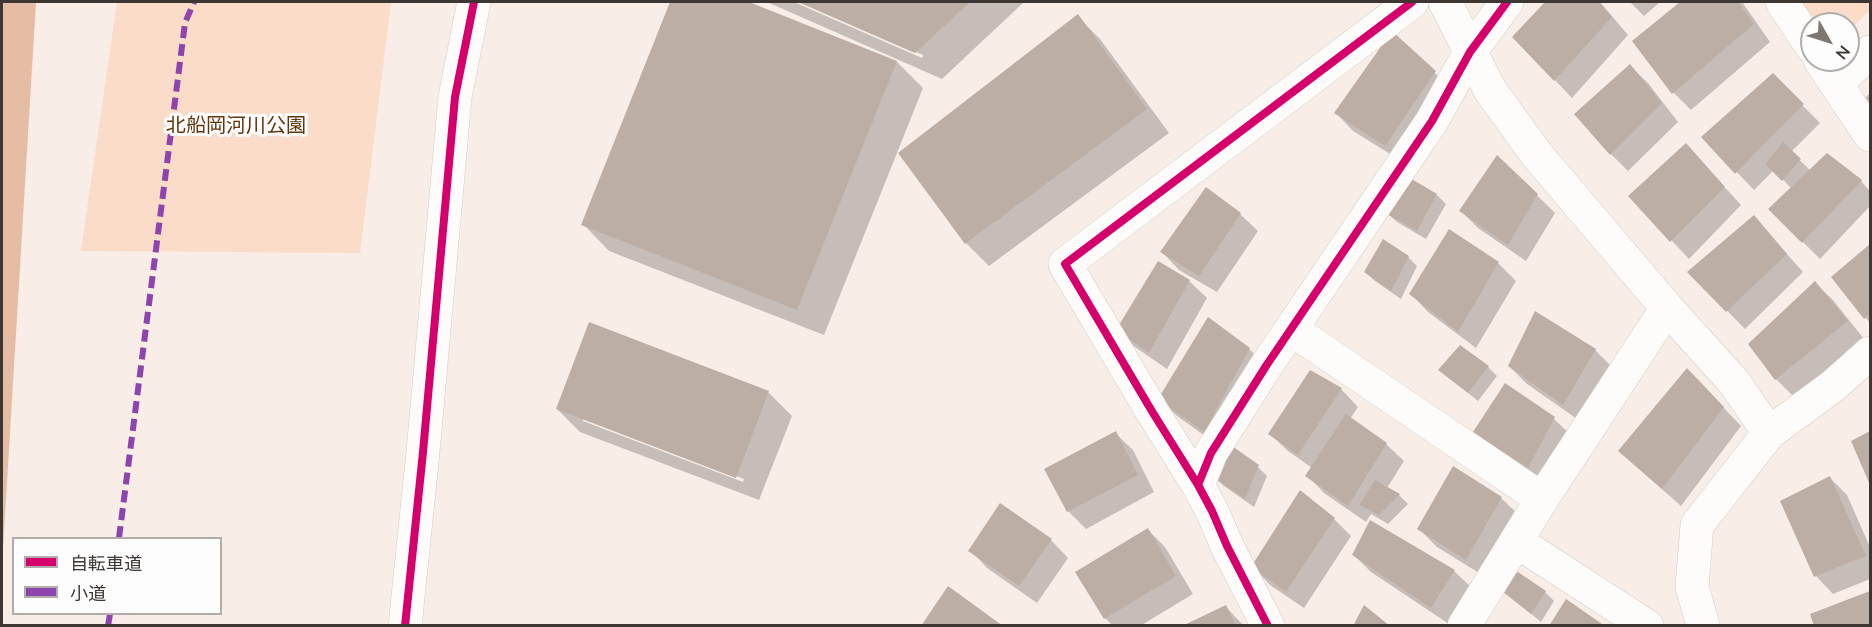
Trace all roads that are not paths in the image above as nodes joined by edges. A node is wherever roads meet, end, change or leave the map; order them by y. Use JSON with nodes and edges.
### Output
{"nodes":[{"id":1,"x":474,"y":2,"type":"edge"},
{"id":2,"x":1412,"y":2,"type":"edge"},
{"id":3,"x":1444,"y":2,"type":"edge"},
{"id":4,"x":1507,"y":2,"type":"edge"},
{"id":5,"x":1782,"y":2,"type":"edge"},
{"id":6,"x":1800,"y":29,"type":"edge"},
{"id":7,"x":1470,"y":52,"type":"junction"},
{"id":8,"x":1828,"y":72,"type":"edge"},
{"id":9,"x":1870,"y":135,"type":"edge"},
{"id":10,"x":1667,"y":308,"type":"junction"},
{"id":11,"x":1291,"y":329,"type":"junction"},
{"id":12,"x":1870,"y":353,"type":"edge"},
{"id":13,"x":1769,"y":433,"type":"junction"},
{"id":14,"x":1198,"y":485,"type":"junction"},
{"id":15,"x":1542,"y":499,"type":"junction"},
{"id":16,"x":1516,"y":541,"type":"junction"},
{"id":17,"x":405,"y":626,"type":"edge"},
{"id":18,"x":1268,"y":626,"type":"edge"},
{"id":19,"x":1464,"y":626,"type":"edge"},
{"id":20,"x":1647,"y":626,"type":"edge"},
{"id":21,"x":1703,"y":626,"type":"edge"}],
"edges":[{"from":1,"to":17,"type":"street"},
{"from":2,"to":14,"type":"street"},
{"from":3,"to":7,"type":"street"},
{"from":4,"to":7,"type":"street"},
{"from":5,"to":6,"type":"street"},
{"from":7,"to":10,"type":"street"},
{"from":7,"to":11,"type":"street"},
{"from":8,"to":9,"type":"street"},
{"from":10,"to":13,"type":"street"},
{"from":10,"to":15,"type":"street"},
{"from":11,"to":14,"type":"street"},
{"from":11,"to":15,"type":"street"},
{"from":12,"to":13,"type":"street"},
{"from":13,"to":21,"type":"street"},
{"from":14,"to":18,"type":"street"},
{"from":15,"to":16,"type":"street"},
{"from":16,"to":19,"type":"street"},
{"from":16,"to":20,"type":"street"}]}
